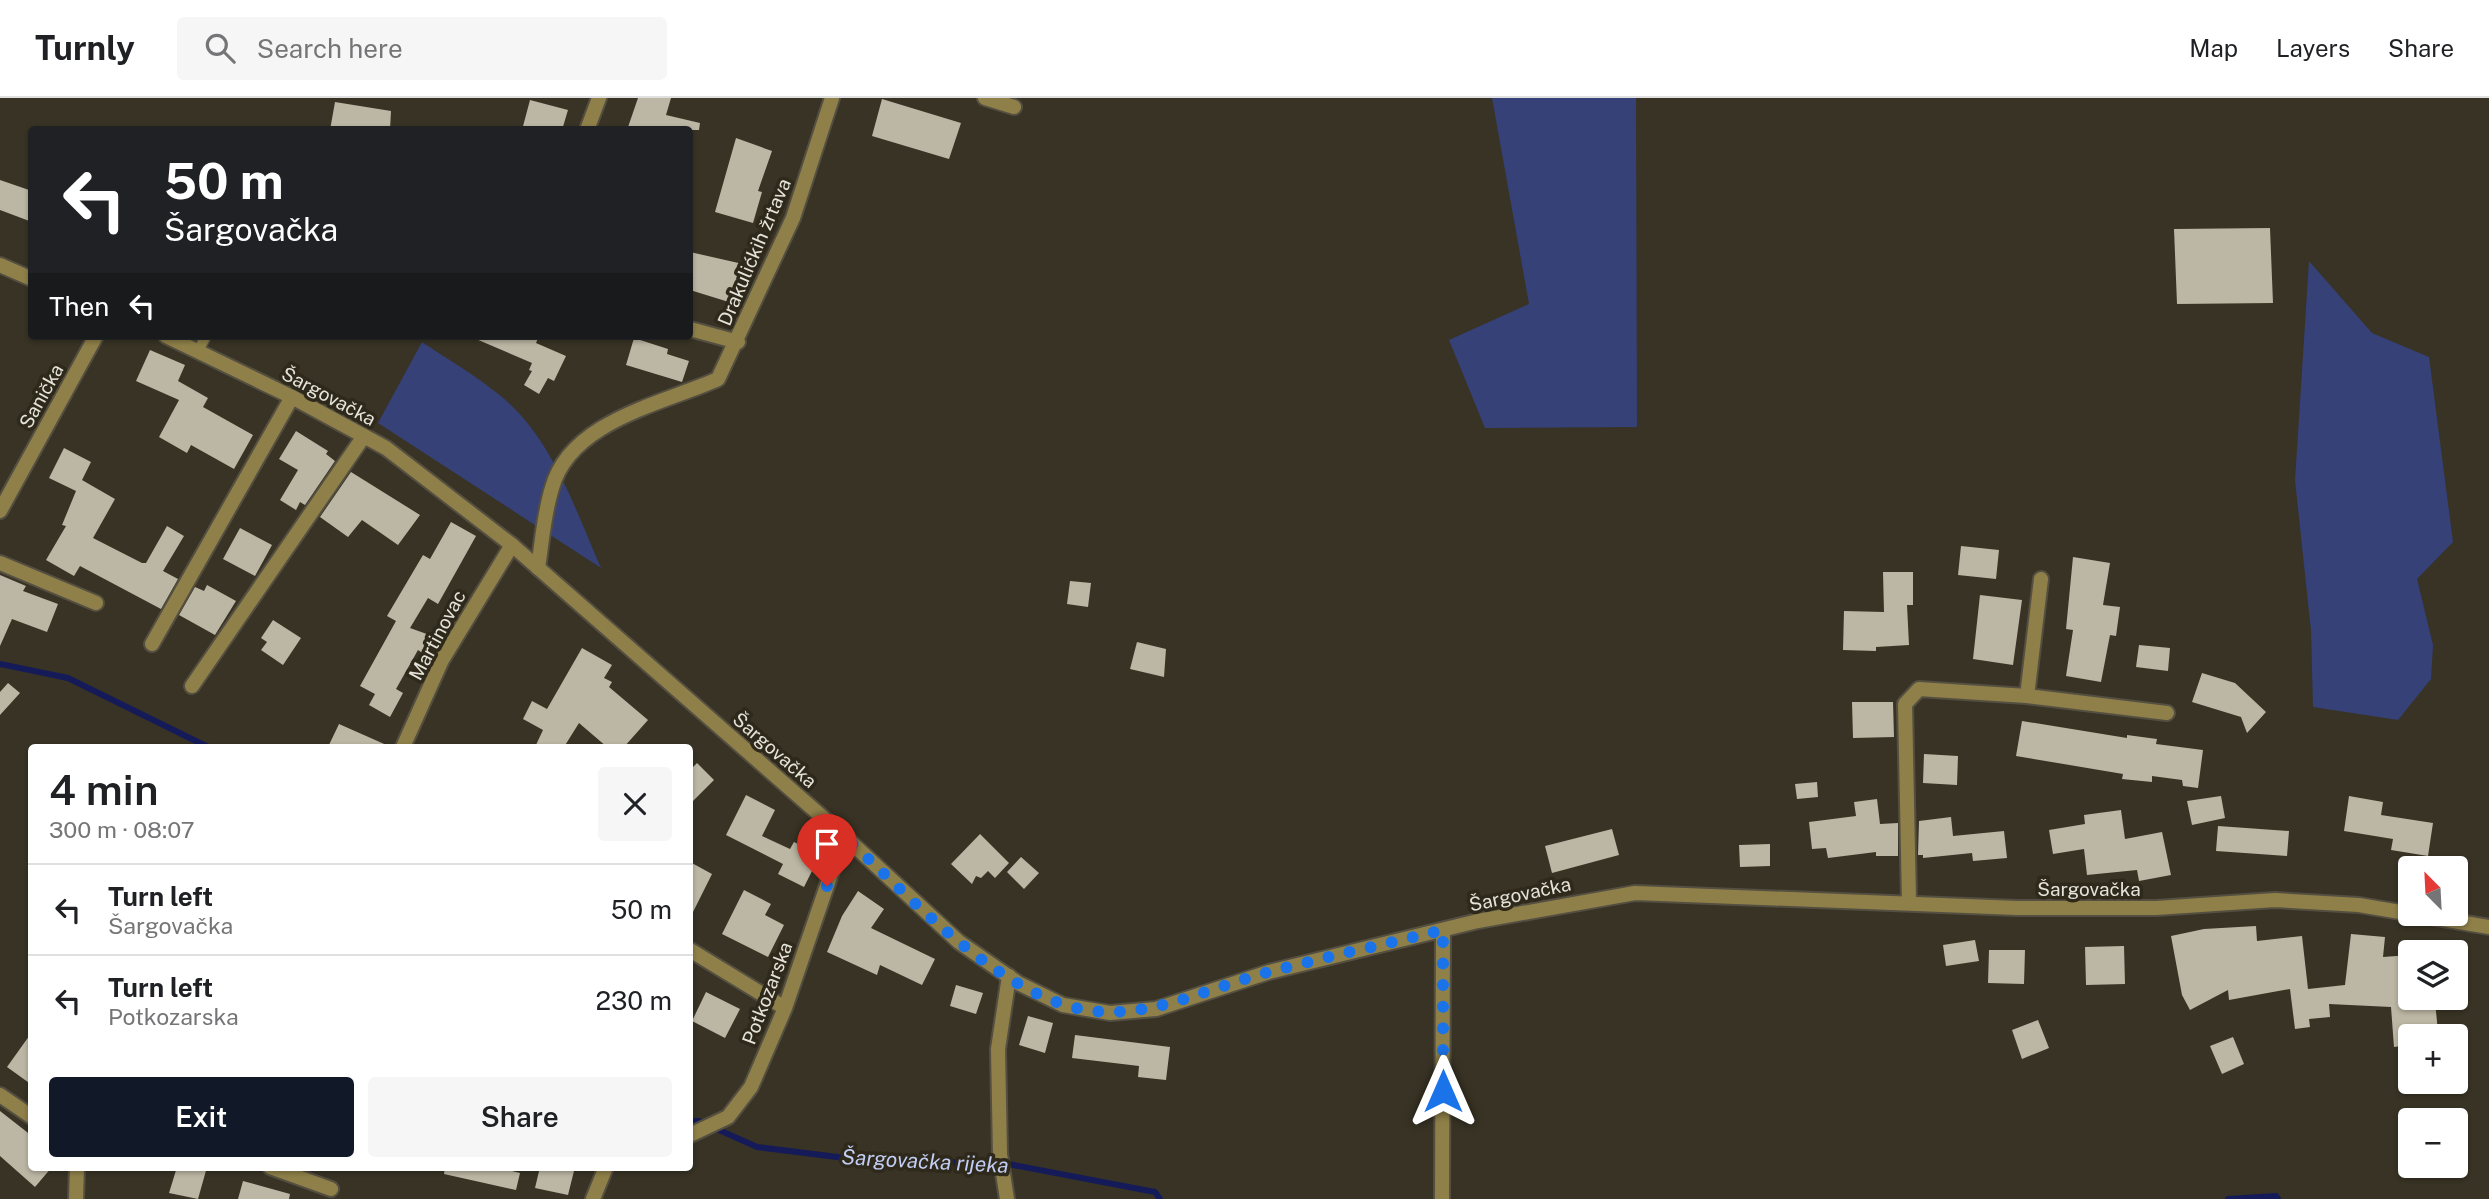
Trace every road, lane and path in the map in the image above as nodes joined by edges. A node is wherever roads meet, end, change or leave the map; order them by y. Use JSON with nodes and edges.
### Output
{"nodes":[{"id":1,"x":599,"y":98,"type":"edge"},
{"id":2,"x":832,"y":98,"type":"edge"},
{"id":3,"x":985,"y":98,"type":"edge"},
{"id":4,"x":1014,"y":107,"type":"dead end"},
{"id":5,"x":588,"y":126,"type":"edge"},
{"id":6,"x":0,"y":265,"type":"edge"},
{"id":7,"x":28,"y":277,"type":"edge"},
{"id":8,"x":693,"y":330,"type":"edge"},
{"id":9,"x":94,"y":340,"type":"edge"},
{"id":10,"x":738,"y":342,"type":"junction"},
{"id":11,"x":202,"y":343,"type":"edge"},
{"id":12,"x":292,"y":397,"type":"junction"},
{"id":13,"x":364,"y":436,"type":"junction"},
{"id":14,"x":0,"y":511,"type":"edge"},
{"id":15,"x":512,"y":545,"type":"junction"},
{"id":16,"x":0,"y":563,"type":"edge"},
{"id":17,"x":538,"y":568,"type":"junction"},
{"id":18,"x":2040,"y":579,"type":"dead end"},
{"id":19,"x":96,"y":603,"type":"dead end"},
{"id":20,"x":152,"y":644,"type":"dead end"},
{"id":21,"x":192,"y":686,"type":"dead end"},
{"id":22,"x":2027,"y":696,"type":"junction"},
{"id":23,"x":2167,"y":713,"type":"dead end"},
{"id":24,"x":404,"y":744,"type":"edge"},
{"id":25,"x":844,"y":836,"type":"junction"},
{"id":26,"x":1909,"y":901,"type":"junction"},
{"id":27,"x":2489,"y":927,"type":"edge"},
{"id":28,"x":1443,"y":930,"type":"junction"},
{"id":29,"x":693,"y":952,"type":"edge"},
{"id":30,"x":1009,"y":976,"type":"junction"},
{"id":31,"x":785,"y":1008,"type":"junction"},
{"id":32,"x":0,"y":1096,"type":"edge"},
{"id":33,"x":28,"y":1114,"type":"edge"},
{"id":34,"x":694,"y":1134,"type":"edge"},
{"id":35,"x":77,"y":1171,"type":"edge"},
{"id":36,"x":281,"y":1171,"type":"edge"},
{"id":37,"x":604,"y":1171,"type":"edge"},
{"id":38,"x":331,"y":1189,"type":"dead end"},
{"id":39,"x":75,"y":1199,"type":"edge"},
{"id":40,"x":593,"y":1199,"type":"edge"},
{"id":41,"x":1007,"y":1199,"type":"edge"},
{"id":42,"x":1442,"y":1199,"type":"edge"}],
"edges":[{"from":1,"to":5,"type":"street"},
{"from":2,"to":10,"type":"street","name":"Drakulićkih žrtava"},
{"from":3,"to":4,"type":"street"},
{"from":6,"to":7,"type":"street"},
{"from":8,"to":10,"type":"street","name":"Drakulićkih žrtava"},
{"from":9,"to":14,"type":"street","name":"Sanička"},
{"from":10,"to":17,"type":"street","name":"Drakulićkih žrtava"},
{"from":11,"to":12,"type":"street","name":"Šargovačka"},
{"from":12,"to":13,"type":"street","name":"Šargovačka"},
{"from":12,"to":20,"type":"street"},
{"from":13,"to":15,"type":"street","name":"Šargovačka"},
{"from":13,"to":21,"type":"street"},
{"from":15,"to":17,"type":"street","name":"Šargovačka"},
{"from":15,"to":24,"type":"street","name":"Martinovac"},
{"from":16,"to":19,"type":"street"},
{"from":17,"to":25,"type":"street","name":"Šargovačka"},
{"from":18,"to":22,"type":"street"},
{"from":22,"to":23,"type":"street"},
{"from":22,"to":26,"type":"street"},
{"from":25,"to":30,"type":"street","name":"Šargovačka"},
{"from":25,"to":31,"type":"street","name":"Potkozarska"},
{"from":26,"to":27,"type":"street","name":"Šargovačka"},
{"from":26,"to":28,"type":"street","name":"Šargovačka"},
{"from":28,"to":30,"type":"street","name":"Šargovačka"},
{"from":28,"to":42,"type":"street"},
{"from":29,"to":31,"type":"street"},
{"from":30,"to":41,"type":"street"},
{"from":31,"to":34,"type":"street","name":"Potkozarska"},
{"from":32,"to":33,"type":"street"},
{"from":35,"to":39,"type":"street"},
{"from":36,"to":38,"type":"street"},
{"from":37,"to":40,"type":"street"}]}
